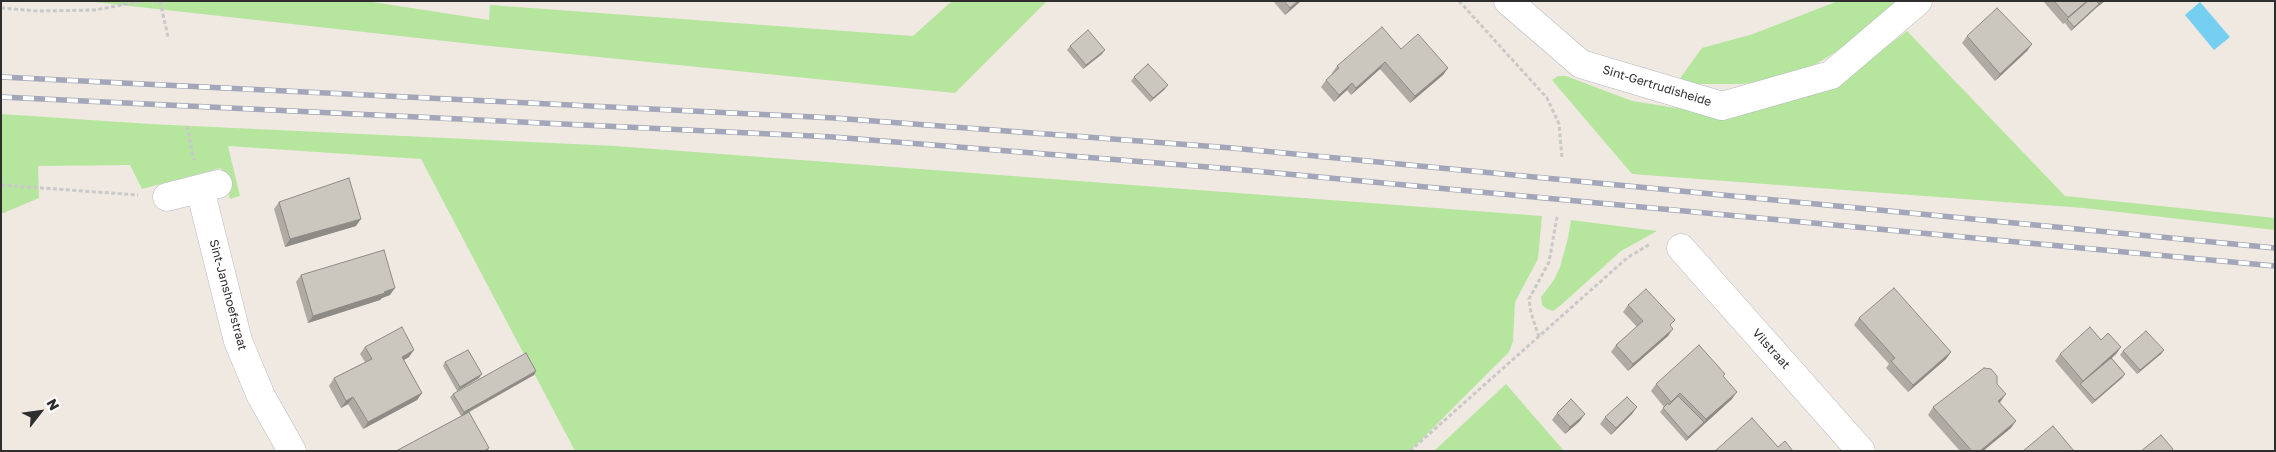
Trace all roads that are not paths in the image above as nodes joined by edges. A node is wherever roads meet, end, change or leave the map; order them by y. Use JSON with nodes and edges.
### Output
{"nodes":[{"id":1,"x":1508,"y":1,"type":"edge"},
{"id":2,"x":1918,"y":1,"type":"edge"},
{"id":3,"x":167,"y":197,"type":"road end"},
{"id":4,"x":1681,"y":248,"type":"road end"},
{"id":5,"x":292,"y":451,"type":"edge"},
{"id":6,"x":1861,"y":451,"type":"edge"}],
"edges":[{"from":1,"to":2,"type":"street","name":"Sint-Gertrudisheide"},
{"from":3,"to":5,"type":"street","name":"Sint-Janshoefstraat"},
{"from":4,"to":6,"type":"street","name":"Vilstraat"}]}
